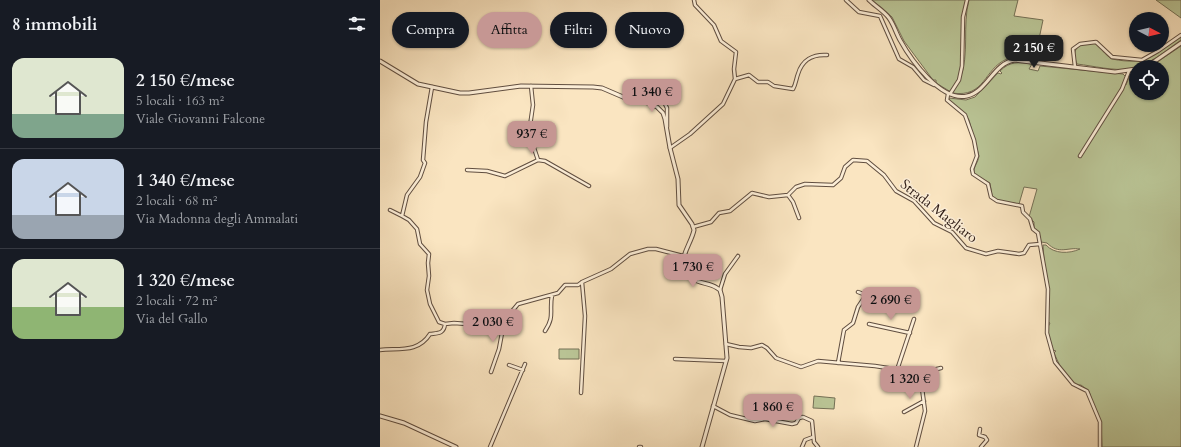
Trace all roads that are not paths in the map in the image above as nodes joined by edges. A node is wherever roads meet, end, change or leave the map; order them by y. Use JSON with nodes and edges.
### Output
{"nodes":[{"id":1,"x":694,"y":0,"type":"edge"},
{"id":2,"x":846,"y":0,"type":"edge"},
{"id":3,"x":869,"y":0,"type":"edge"},
{"id":4,"x":967,"y":0,"type":"edge"},
{"id":5,"x":1181,"y":35,"type":"edge"},
{"id":6,"x":1181,"y":43,"type":"edge"},
{"id":7,"x":827,"y":55,"type":"dead end"},
{"id":8,"x":1156,"y":60,"type":"edge"},
{"id":9,"x":380,"y":61,"type":"edge"},
{"id":10,"x":1075,"y":67,"type":"junction"},
{"id":11,"x":1129,"y":71,"type":"joint"},
{"id":12,"x":735,"y":79,"type":"junction"},
{"id":13,"x":934,"y":85,"type":"junction"},
{"id":14,"x":531,"y":86,"type":"junction"},
{"id":15,"x":432,"y":87,"type":"junction"},
{"id":16,"x":949,"y":94,"type":"junction"},
{"id":17,"x":636,"y":101,"type":"junction"},
{"id":18,"x":667,"y":128,"type":"junction"},
{"id":19,"x":670,"y":148,"type":"junction"},
{"id":20,"x":1080,"y":156,"type":"dead end"},
{"id":21,"x":538,"y":160,"type":"junction"},
{"id":22,"x":467,"y":170,"type":"dead end"},
{"id":23,"x":589,"y":186,"type":"dead end"},
{"id":24,"x":788,"y":195,"type":"junction"},
{"id":25,"x":390,"y":210,"type":"dead end"},
{"id":26,"x":402,"y":216,"type":"junction"},
{"id":27,"x":799,"y":218,"type":"dead end"},
{"id":28,"x":694,"y":226,"type":"junction"},
{"id":29,"x":1040,"y":244,"type":"junction"},
{"id":30,"x":683,"y":256,"type":"junction"},
{"id":31,"x":738,"y":256,"type":"dead end"},
{"id":32,"x":582,"y":282,"type":"junction"},
{"id":33,"x":720,"y":290,"type":"junction"},
{"id":34,"x":858,"y":292,"type":"dead end"},
{"id":35,"x":552,"y":295,"type":"junction"},
{"id":36,"x":505,"y":317,"type":"junction"},
{"id":37,"x":914,"y":319,"type":"dead end"},
{"id":38,"x":445,"y":324,"type":"junction"},
{"id":39,"x":869,"y":324,"type":"dead end"},
{"id":40,"x":545,"y":331,"type":"dead end"},
{"id":41,"x":910,"y":333,"type":"junction"},
{"id":42,"x":726,"y":344,"type":"junction"},
{"id":43,"x":380,"y":350,"type":"edge"},
{"id":44,"x":675,"y":359,"type":"dead end"},
{"id":45,"x":726,"y":361,"type":"junction"},
{"id":46,"x":838,"y":363,"type":"junction"},
{"id":47,"x":526,"y":364,"type":"dead end"},
{"id":48,"x":509,"y":365,"type":"dead end"},
{"id":49,"x":941,"y":368,"type":"dead end"},
{"id":50,"x":523,"y":370,"type":"junction"},
{"id":51,"x":898,"y":370,"type":"junction"},
{"id":52,"x":491,"y":372,"type":"dead end"},
{"id":53,"x":920,"y":373,"type":"junction"},
{"id":54,"x":581,"y":393,"type":"dead end"},
{"id":55,"x":924,"y":401,"type":"junction"},
{"id":56,"x":713,"y":406,"type":"junction"},
{"id":57,"x":904,"y":412,"type":"dead end"},
{"id":58,"x":380,"y":416,"type":"edge"},
{"id":59,"x":980,"y":429,"type":"dead end"},
{"id":60,"x":813,"y":437,"type":"junction"},
{"id":61,"x":456,"y":447,"type":"edge"},
{"id":62,"x":490,"y":447,"type":"edge"},
{"id":63,"x":702,"y":447,"type":"edge"},
{"id":64,"x":802,"y":447,"type":"edge"},
{"id":65,"x":818,"y":447,"type":"edge"},
{"id":66,"x":916,"y":447,"type":"edge"},
{"id":67,"x":981,"y":447,"type":"edge"},
{"id":68,"x":1100,"y":447,"type":"edge"}],
"edges":[{"from":1,"to":12,"type":"street"},
{"from":2,"to":13,"type":"street"},
{"from":3,"to":13,"type":"street"},
{"from":4,"to":16,"type":"street"},
{"from":5,"to":10,"type":"street"},
{"from":6,"to":8,"type":"street"},
{"from":7,"to":12,"type":"street"},
{"from":9,"to":15,"type":"street"},
{"from":10,"to":11,"type":"street"},
{"from":10,"to":16,"type":"street"},
{"from":11,"to":20,"type":"street"},
{"from":12,"to":19,"type":"street"},
{"from":13,"to":16,"type":"street"},
{"from":14,"to":15,"type":"street"},
{"from":14,"to":17,"type":"street"},
{"from":14,"to":21,"type":"street"},
{"from":15,"to":26,"type":"street"},
{"from":16,"to":29,"type":"street"},
{"from":17,"to":18,"type":"street"},
{"from":17,"to":18,"type":"street"},
{"from":18,"to":19,"type":"street"},
{"from":19,"to":28,"type":"street"},
{"from":21,"to":22,"type":"street"},
{"from":21,"to":23,"type":"street"},
{"from":24,"to":27,"type":"street"},
{"from":24,"to":28,"type":"street","name":"Strada Magliaro"},
{"from":24,"to":29,"type":"street","name":"Strada Magliaro"},
{"from":25,"to":26,"type":"street"},
{"from":26,"to":38,"type":"street"},
{"from":28,"to":30,"type":"street"},
{"from":29,"to":68,"type":"street"},
{"from":30,"to":32,"type":"street"},
{"from":30,"to":33,"type":"street"},
{"from":31,"to":33,"type":"street"},
{"from":32,"to":35,"type":"street"},
{"from":32,"to":54,"type":"street"},
{"from":33,"to":42,"type":"street"},
{"from":34,"to":46,"type":"street"},
{"from":35,"to":36,"type":"street"},
{"from":35,"to":40,"type":"street"},
{"from":36,"to":38,"type":"street"},
{"from":36,"to":52,"type":"street"},
{"from":37,"to":41,"type":"street"},
{"from":38,"to":43,"type":"street"},
{"from":39,"to":41,"type":"street"},
{"from":41,"to":51,"type":"street"},
{"from":42,"to":45,"type":"street"},
{"from":42,"to":46,"type":"street"},
{"from":44,"to":45,"type":"street"},
{"from":45,"to":56,"type":"street"},
{"from":46,"to":51,"type":"street"},
{"from":47,"to":50,"type":"street"},
{"from":48,"to":50,"type":"street"},
{"from":49,"to":53,"type":"street"},
{"from":50,"to":62,"type":"street"},
{"from":51,"to":53,"type":"street"},
{"from":53,"to":55,"type":"street"},
{"from":55,"to":57,"type":"street"},
{"from":55,"to":66,"type":"street"},
{"from":56,"to":60,"type":"street"},
{"from":56,"to":63,"type":"street"},
{"from":58,"to":61,"type":"street"},
{"from":59,"to":67,"type":"street"},
{"from":60,"to":64,"type":"street"},
{"from":60,"to":65,"type":"street"}]}
